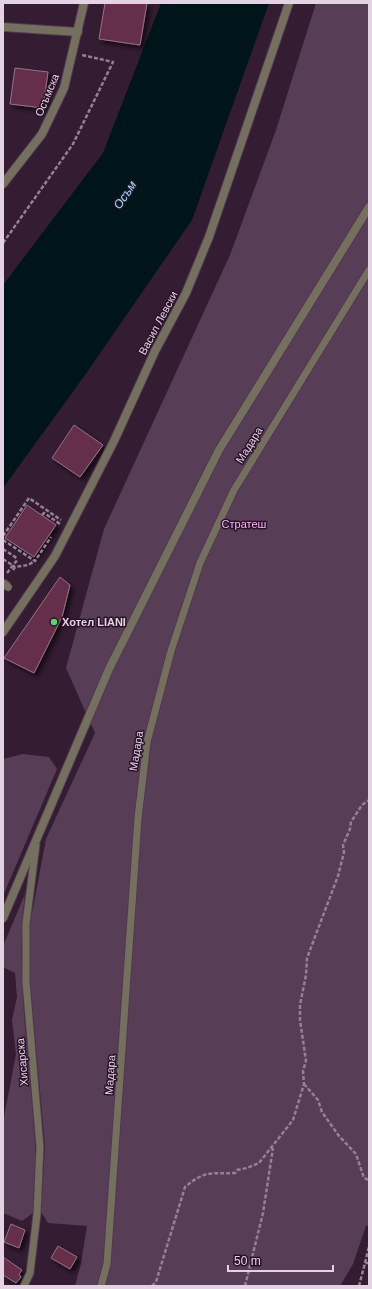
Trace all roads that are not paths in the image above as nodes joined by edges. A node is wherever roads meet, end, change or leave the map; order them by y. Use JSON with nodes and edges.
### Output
{"nodes":[{"id":1,"x":84,"y":3,"type":"edge"},
{"id":2,"x":289,"y":3,"type":"edge"},
{"id":3,"x":3,"y":27,"type":"edge"},
{"id":4,"x":78,"y":32,"type":"junction"},
{"id":5,"x":3,"y":184,"type":"edge"},
{"id":6,"x":369,"y":207,"type":"edge"},
{"id":7,"x":369,"y":270,"type":"edge"},
{"id":8,"x":3,"y":632,"type":"edge"},
{"id":9,"x":37,"y":835,"type":"junction"},
{"id":10,"x":3,"y":918,"type":"edge"},
{"id":11,"x":24,"y":1286,"type":"edge"},
{"id":12,"x":101,"y":1286,"type":"edge"}],
"edges":[{"from":1,"to":4,"type":"street","name":"Осъмска"},
{"from":2,"to":8,"type":"street","name":"Васил Левски"},
{"from":3,"to":4,"type":"street"},
{"from":4,"to":5,"type":"street","name":"Осъмска"},
{"from":6,"to":9,"type":"street"},
{"from":7,"to":12,"type":"lane","name":"Мадара"},
{"from":9,"to":10,"type":"street"},
{"from":9,"to":11,"type":"lane","name":"Хисарска"}]}
